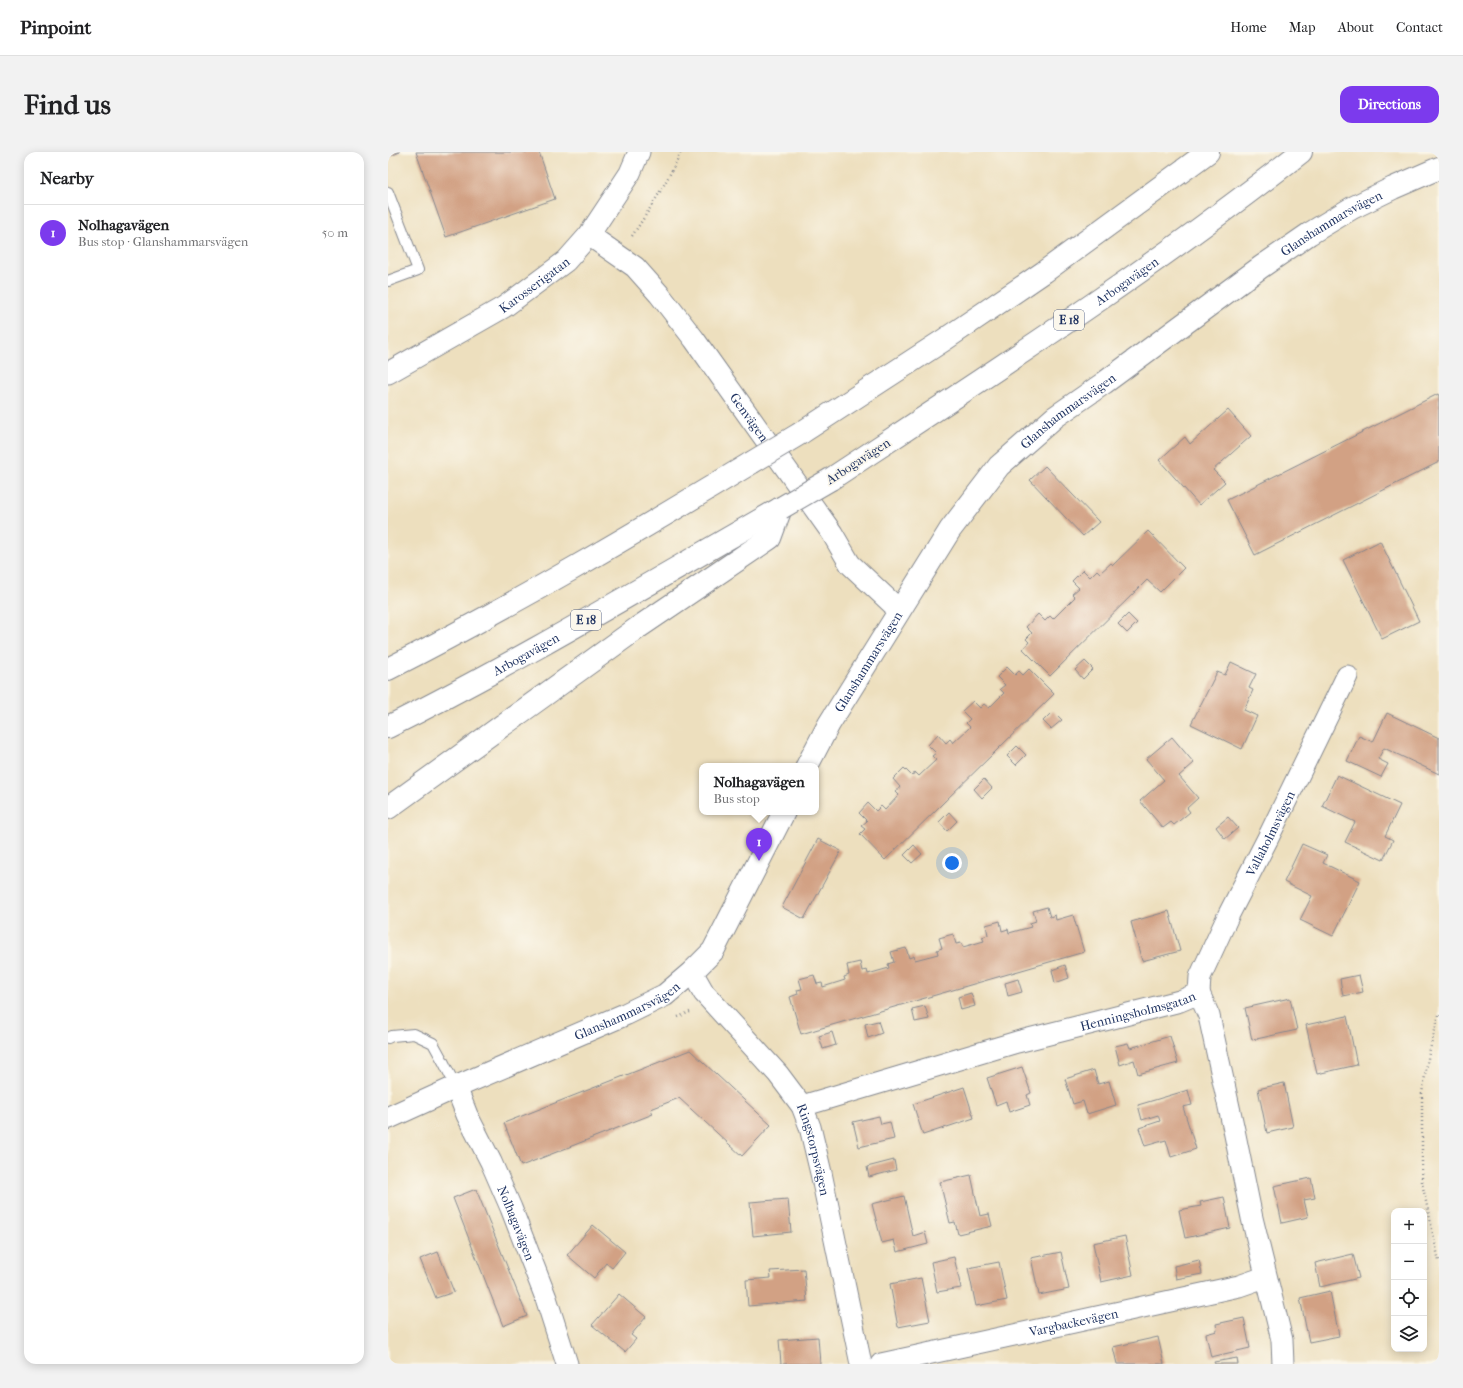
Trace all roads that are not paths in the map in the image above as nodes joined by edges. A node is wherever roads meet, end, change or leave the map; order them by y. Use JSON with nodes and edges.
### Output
{"nodes":[{"id":1,"x":639,"y":152,"type":"edge"},
{"id":2,"x":1208,"y":152,"type":"edge"},
{"id":3,"x":1301,"y":152,"type":"edge"},
{"id":4,"x":1439,"y":168,"type":"edge"},
{"id":5,"x":388,"y":192,"type":"edge"},
{"id":6,"x":589,"y":235,"type":"junction"},
{"id":7,"x":388,"y":281,"type":"edge"},
{"id":8,"x":389,"y":368,"type":"edge"},
{"id":9,"x":781,"y":508,"type":"junction"},
{"id":10,"x":899,"y":610,"type":"junction"},
{"id":11,"x":388,"y":669,"type":"edge"},
{"id":12,"x":1347,"y":676,"type":"dead end"},
{"id":13,"x":388,"y":727,"type":"edge"},
{"id":14,"x":809,"y":763,"type":"edge"},
{"id":15,"x":388,"y":808,"type":"edge"},
{"id":16,"x":782,"y":815,"type":"edge"},
{"id":17,"x":692,"y":972,"type":"junction"},
{"id":18,"x":1199,"y":993,"type":"junction"},
{"id":19,"x":388,"y":1038,"type":"edge"},
{"id":20,"x":456,"y":1086,"type":"junction"},
{"id":21,"x":802,"y":1106,"type":"junction"},
{"id":22,"x":388,"y":1118,"type":"edge"},
{"id":23,"x":1265,"y":1277,"type":"junction"},
{"id":24,"x":567,"y":1364,"type":"edge"},
{"id":25,"x":861,"y":1364,"type":"edge"},
{"id":26,"x":881,"y":1364,"type":"edge"},
{"id":27,"x":1283,"y":1364,"type":"edge"}],
"edges":[{"from":1,"to":6,"type":"street","name":"Karosserigatan"},
{"from":2,"to":11,"type":"main road","bridge":true},
{"from":3,"to":9,"type":"main road","name":"Arbogavägen","number":"E 18","bridge":true},
{"from":4,"to":10,"type":"main road","name":"Glanshammarsvägen"},
{"from":5,"to":7,"type":"lane"},
{"from":6,"to":8,"type":"street","name":"Karosserigatan"},
{"from":6,"to":10,"type":"street","name":"Genvägen"},
{"from":9,"to":13,"type":"main road","name":"Arbogavägen","number":"E 18"},
{"from":9,"to":15,"type":"main road"},
{"from":10,"to":14,"type":"main road","name":"Glanshammarsvägen"},
{"from":12,"to":18,"type":"street","name":"Vallaholmsvägen"},
{"from":16,"to":17,"type":"main road","name":"Glanshammarsvägen"},
{"from":17,"to":20,"type":"main road","name":"Glanshammarsvägen"},
{"from":17,"to":21,"type":"street","name":"Ringstorpsvägen"},
{"from":18,"to":21,"type":"street","name":"Henningsholmsgatan"},
{"from":18,"to":23,"type":"street","name":"Henningsholmsgatan"},
{"from":19,"to":20,"type":"lane"},
{"from":20,"to":22,"type":"main road","name":"Glanshammarsvägen"},
{"from":20,"to":24,"type":"street","name":"Nolhagavägen"},
{"from":21,"to":25,"type":"street","name":"Ringstorpsvägen"},
{"from":23,"to":26,"type":"street","name":"Vargbackevägen"},
{"from":23,"to":27,"type":"street","name":"Henningsholmsgatan"}]}
